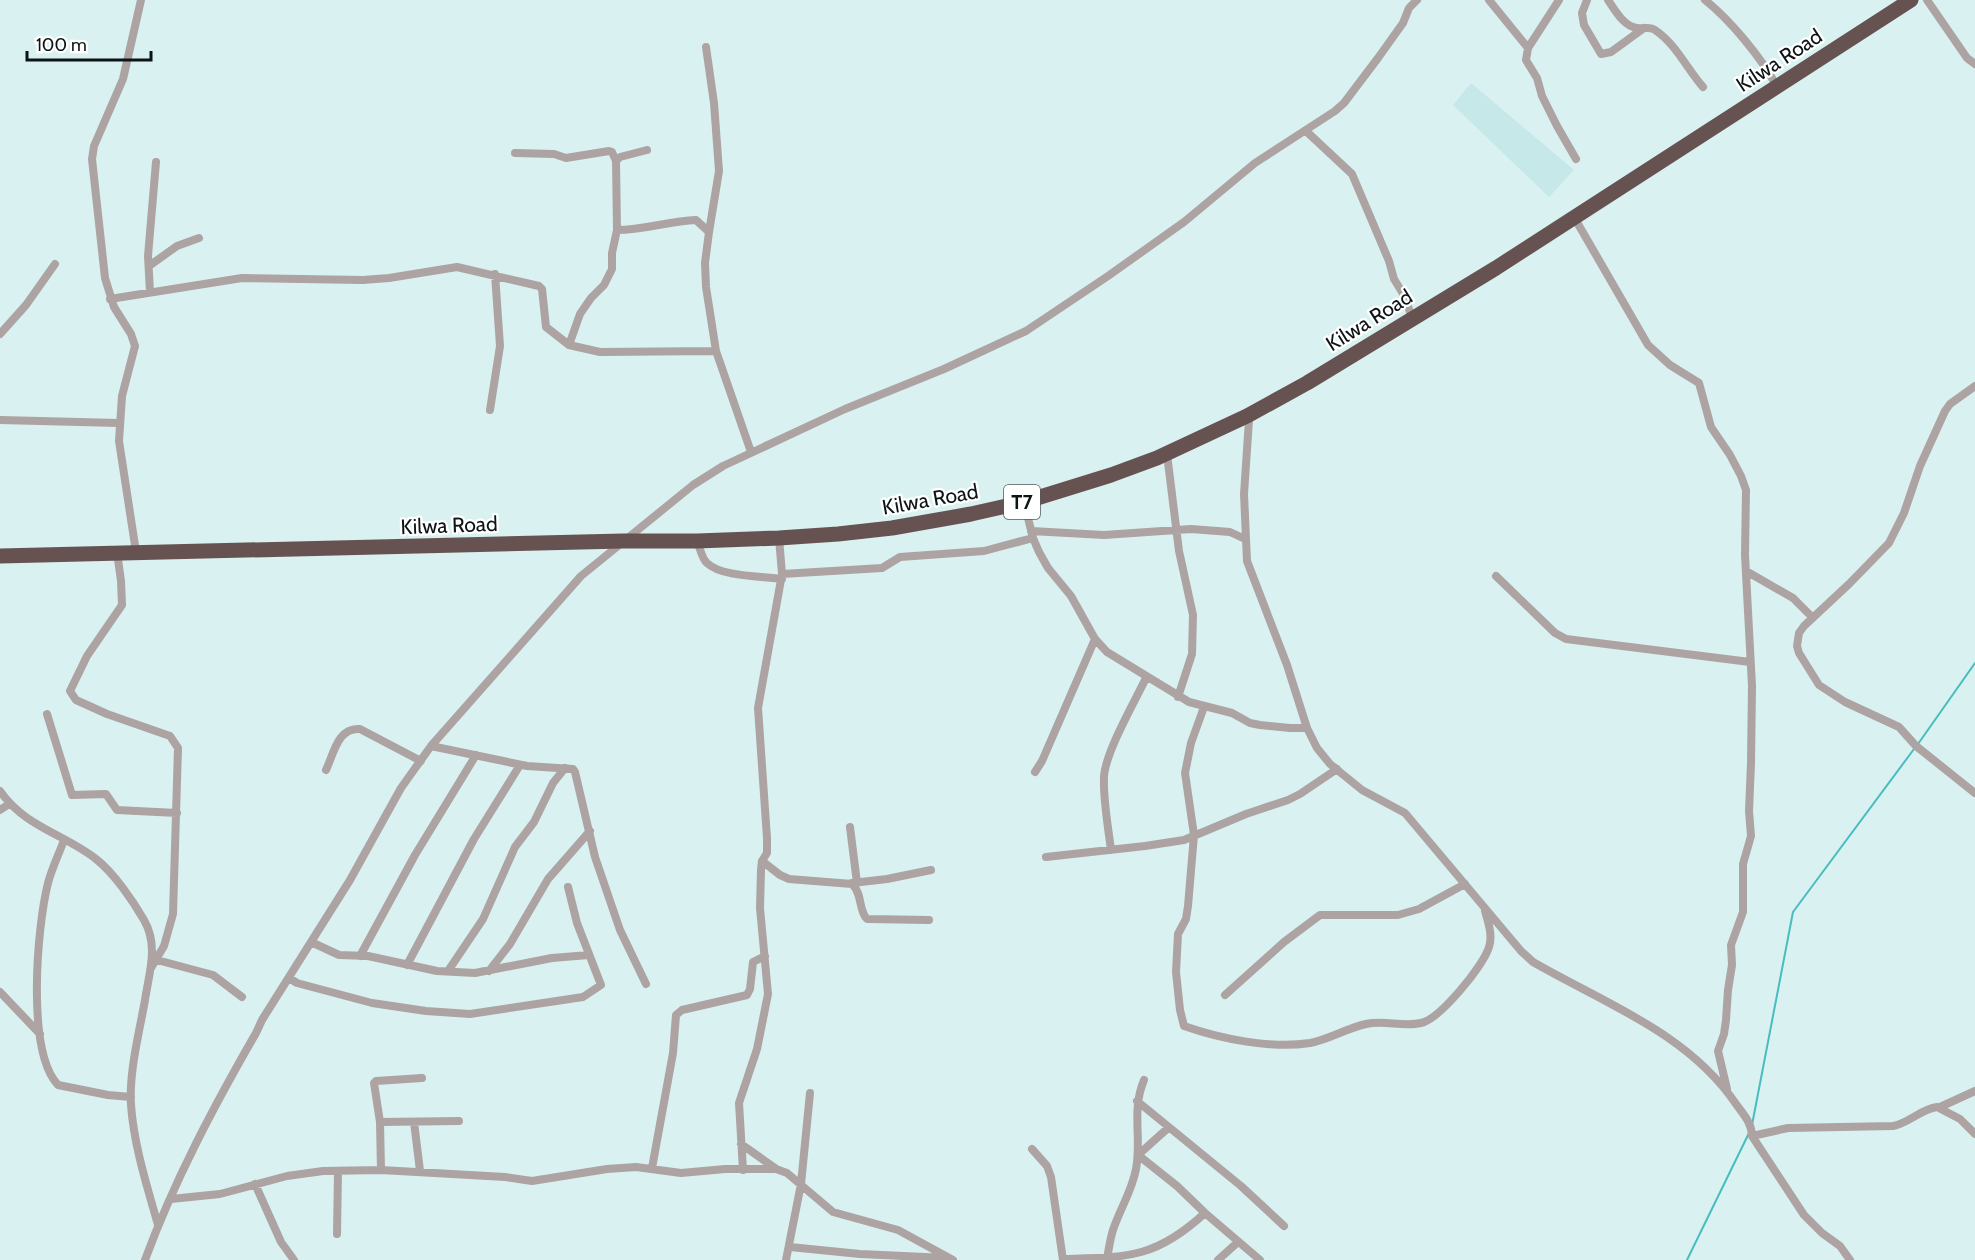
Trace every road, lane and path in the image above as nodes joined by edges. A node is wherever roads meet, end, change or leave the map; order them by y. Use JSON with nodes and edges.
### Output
{"nodes":[{"id":1,"x":141,"y":0,"type":"edge"},
{"id":2,"x":1417,"y":0,"type":"edge"},
{"id":3,"x":1489,"y":0,"type":"edge"},
{"id":4,"x":1559,"y":0,"type":"edge"},
{"id":5,"x":1587,"y":0,"type":"edge"},
{"id":6,"x":1608,"y":0,"type":"edge"},
{"id":7,"x":1705,"y":0,"type":"edge"},
{"id":8,"x":1911,"y":0,"type":"edge"},
{"id":9,"x":1927,"y":0,"type":"edge"},
{"id":10,"x":1644,"y":28,"type":"junction"},
{"id":11,"x":706,"y":47,"type":"dead end"},
{"id":12,"x":1528,"y":48,"type":"junction"},
{"id":13,"x":1975,"y":64,"type":"edge"},
{"id":14,"x":1703,"y":87,"type":"dead end"},
{"id":15,"x":1777,"y":87,"type":"junction"},
{"id":16,"x":1306,"y":130,"type":"junction"},
{"id":17,"x":647,"y":150,"type":"dead end"},
{"id":18,"x":515,"y":153,"type":"dead end"},
{"id":19,"x":1575,"y":159,"type":"dead end"},
{"id":20,"x":616,"y":160,"type":"junction"},
{"id":21,"x":156,"y":162,"type":"dead end"},
{"id":22,"x":1574,"y":216,"type":"junction"},
{"id":23,"x":617,"y":230,"type":"junction"},
{"id":24,"x":709,"y":232,"type":"junction"},
{"id":25,"x":199,"y":238,"type":"dead end"},
{"id":26,"x":55,"y":264,"type":"dead end"},
{"id":27,"x":149,"y":266,"type":"junction"},
{"id":28,"x":495,"y":274,"type":"junction"},
{"id":29,"x":150,"y":292,"type":"junction"},
{"id":30,"x":110,"y":299,"type":"junction"},
{"id":31,"x":1412,"y":318,"type":"junction"},
{"id":32,"x":0,"y":334,"type":"edge"},
{"id":33,"x":569,"y":345,"type":"junction"},
{"id":34,"x":716,"y":351,"type":"junction"},
{"id":35,"x":1975,"y":386,"type":"edge"},
{"id":36,"x":490,"y":410,"type":"dead end"},
{"id":37,"x":1247,"y":416,"type":"junction"},
{"id":38,"x":0,"y":420,"type":"edge"},
{"id":39,"x":119,"y":423,"type":"junction"},
{"id":40,"x":751,"y":453,"type":"junction"},
{"id":41,"x":1167,"y":454,"type":"junction"},
{"id":42,"x":1024,"y":502,"type":"junction"},
{"id":43,"x":1176,"y":529,"type":"junction"},
{"id":44,"x":1032,"y":535,"type":"junction"},
{"id":45,"x":779,"y":538,"type":"junction"},
{"id":46,"x":1245,"y":539,"type":"junction"},
{"id":47,"x":623,"y":541,"type":"junction"},
{"id":48,"x":697,"y":542,"type":"junction"},
{"id":49,"x":117,"y":552,"type":"junction"},
{"id":50,"x":136,"y":552,"type":"junction"},
{"id":51,"x":0,"y":556,"type":"edge"},
{"id":52,"x":1746,"y":571,"type":"junction"},
{"id":53,"x":782,"y":576,"type":"junction"},
{"id":54,"x":1496,"y":576,"type":"dead end"},
{"id":55,"x":1813,"y":618,"type":"junction"},
{"id":56,"x":1095,"y":639,"type":"junction"},
{"id":57,"x":1750,"y":662,"type":"junction"},
{"id":58,"x":1146,"y":678,"type":"junction"},
{"id":59,"x":1178,"y":697,"type":"junction"},
{"id":60,"x":1204,"y":707,"type":"junction"},
{"id":61,"x":46,"y":714,"type":"dead end"},
{"id":62,"x":1307,"y":728,"type":"junction"},
{"id":63,"x":431,"y":746,"type":"junction"},
{"id":64,"x":476,"y":755,"type":"junction"},
{"id":65,"x":421,"y":760,"type":"junction"},
{"id":66,"x":520,"y":765,"type":"junction"},
{"id":67,"x":565,"y":768,"type":"junction"},
{"id":68,"x":1336,"y":769,"type":"junction"},
{"id":69,"x":326,"y":770,"type":"dead end"},
{"id":70,"x":1035,"y":772,"type":"dead end"},
{"id":71,"x":0,"y":791,"type":"edge"},
{"id":72,"x":1975,"y":793,"type":"edge"},
{"id":73,"x":9,"y":804,"type":"junction"},
{"id":74,"x":0,"y":810,"type":"edge"},
{"id":75,"x":177,"y":813,"type":"junction"},
{"id":76,"x":850,"y":827,"type":"dead end"},
{"id":77,"x":590,"y":831,"type":"junction"},
{"id":78,"x":1194,"y":836,"type":"junction"},
{"id":79,"x":64,"y":840,"type":"junction"},
{"id":80,"x":1111,"y":850,"type":"junction"},
{"id":81,"x":1046,"y":857,"type":"dead end"},
{"id":82,"x":762,"y":861,"type":"junction"},
{"id":83,"x":931,"y":870,"type":"dead end"},
{"id":84,"x":853,"y":883,"type":"junction"},
{"id":85,"x":1465,"y":884,"type":"junction"},
{"id":86,"x":568,"y":887,"type":"dead end"},
{"id":87,"x":1484,"y":907,"type":"junction"},
{"id":88,"x":929,"y":920,"type":"dead end"},
{"id":89,"x":311,"y":942,"type":"junction"},
{"id":90,"x":589,"y":955,"type":"junction"},
{"id":91,"x":360,"y":956,"type":"junction"},
{"id":92,"x":765,"y":956,"type":"junction"},
{"id":93,"x":157,"y":960,"type":"junction"},
{"id":94,"x":406,"y":965,"type":"junction"},
{"id":95,"x":151,"y":968,"type":"junction"},
{"id":96,"x":448,"y":971,"type":"junction"},
{"id":97,"x":489,"y":971,"type":"junction"},
{"id":98,"x":289,"y":978,"type":"junction"},
{"id":99,"x":646,"y":984,"type":"dead end"},
{"id":100,"x":0,"y":992,"type":"edge"},
{"id":101,"x":1225,"y":996,"type":"dead end"},
{"id":102,"x":242,"y":997,"type":"dead end"},
{"id":103,"x":40,"y":1034,"type":"junction"},
{"id":104,"x":422,"y":1078,"type":"dead end"},
{"id":105,"x":1144,"y":1080,"type":"dead end"},
{"id":106,"x":1728,"y":1092,"type":"junction"},
{"id":107,"x":1975,"y":1092,"type":"edge"},
{"id":108,"x":810,"y":1093,"type":"dead end"},
{"id":109,"x":131,"y":1097,"type":"junction"},
{"id":110,"x":1137,"y":1101,"type":"junction"},
{"id":111,"x":1940,"y":1107,"type":"junction"},
{"id":112,"x":459,"y":1121,"type":"dead end"},
{"id":113,"x":380,"y":1122,"type":"junction"},
{"id":114,"x":414,"y":1122,"type":"junction"},
{"id":115,"x":1168,"y":1128,"type":"junction"},
{"id":116,"x":1975,"y":1134,"type":"edge"},
{"id":117,"x":1752,"y":1136,"type":"junction"},
{"id":118,"x":741,"y":1144,"type":"junction"},
{"id":119,"x":1032,"y":1149,"type":"dead end"},
{"id":120,"x":1138,"y":1155,"type":"junction"},
{"id":121,"x":652,"y":1168,"type":"junction"},
{"id":122,"x":776,"y":1169,"type":"junction"},
{"id":123,"x":381,"y":1170,"type":"junction"},
{"id":124,"x":742,"y":1170,"type":"junction"},
{"id":125,"x":338,"y":1171,"type":"junction"},
{"id":126,"x":420,"y":1172,"type":"junction"},
{"id":127,"x":255,"y":1184,"type":"junction"},
{"id":128,"x":801,"y":1184,"type":"junction"},
{"id":129,"x":171,"y":1199,"type":"junction"},
{"id":130,"x":1205,"y":1213,"type":"junction"},
{"id":131,"x":158,"y":1225,"type":"junction"},
{"id":132,"x":1284,"y":1226,"type":"dead end"},
{"id":133,"x":337,"y":1234,"type":"dead end"},
{"id":134,"x":1238,"y":1242,"type":"junction"},
{"id":135,"x":790,"y":1247,"type":"junction"},
{"id":136,"x":874,"y":1258,"type":"edge"},
{"id":137,"x":1107,"y":1258,"type":"junction"},
{"id":138,"x":951,"y":1259,"type":"edge"},
{"id":139,"x":145,"y":1260,"type":"edge"},
{"id":140,"x":294,"y":1260,"type":"edge"},
{"id":141,"x":786,"y":1260,"type":"edge"},
{"id":142,"x":1063,"y":1260,"type":"edge"},
{"id":143,"x":1218,"y":1260,"type":"edge"},
{"id":144,"x":1260,"y":1260,"type":"edge"},
{"id":145,"x":1850,"y":1260,"type":"edge"}],
"edges":[{"from":1,"to":30,"type":"street"},
{"from":2,"to":16,"type":"street"},
{"from":3,"to":12,"type":"street"},
{"from":4,"to":12,"type":"street"},
{"from":5,"to":10,"type":"street"},
{"from":6,"to":10,"type":"street"},
{"from":7,"to":15,"type":"street"},
{"from":8,"to":15,"type":"highway","name":"Kilwa Road","number":"T7"},
{"from":9,"to":13,"type":"street"},
{"from":10,"to":14,"type":"street"},
{"from":11,"to":24,"type":"street"},
{"from":12,"to":19,"type":"street"},
{"from":15,"to":22,"type":"highway","name":"Kilwa Road","number":"T7"},
{"from":16,"to":31,"type":"street"},
{"from":16,"to":40,"type":"street"},
{"from":17,"to":20,"type":"street"},
{"from":18,"to":20,"type":"street"},
{"from":20,"to":23,"type":"street"},
{"from":21,"to":27,"type":"street"},
{"from":22,"to":31,"type":"highway","name":"Kilwa Road","number":"T7"},
{"from":22,"to":52,"type":"street"},
{"from":23,"to":24,"type":"street"},
{"from":23,"to":33,"type":"street"},
{"from":24,"to":34,"type":"street"},
{"from":25,"to":27,"type":"street"},
{"from":26,"to":32,"type":"street"},
{"from":27,"to":29,"type":"street"},
{"from":28,"to":29,"type":"street"},
{"from":28,"to":33,"type":"street"},
{"from":28,"to":36,"type":"street"},
{"from":29,"to":30,"type":"street"},
{"from":30,"to":39,"type":"street"},
{"from":31,"to":37,"type":"highway","name":"Kilwa Road","number":"T7"},
{"from":33,"to":34,"type":"street"},
{"from":34,"to":40,"type":"street"},
{"from":35,"to":55,"type":"street"},
{"from":37,"to":41,"type":"highway","name":"Kilwa Road","number":"T7"},
{"from":37,"to":46,"type":"street"},
{"from":38,"to":39,"type":"street"},
{"from":39,"to":50,"type":"street"},
{"from":40,"to":47,"type":"street"},
{"from":41,"to":42,"type":"highway","name":"Kilwa Road","number":"T7"},
{"from":41,"to":43,"type":"street"},
{"from":42,"to":44,"type":"street"},
{"from":42,"to":45,"type":"highway","name":"Kilwa Road","number":"T7"},
{"from":43,"to":44,"type":"street"},
{"from":43,"to":46,"type":"street"},
{"from":43,"to":59,"type":"street"},
{"from":44,"to":53,"type":"street"},
{"from":44,"to":56,"type":"street"},
{"from":45,"to":48,"type":"highway","name":"Kilwa Road","number":"T7"},
{"from":45,"to":53,"type":"street"},
{"from":46,"to":62,"type":"street"},
{"from":47,"to":48,"type":"highway","name":"Kilwa Road","number":"T7"},
{"from":47,"to":50,"type":"highway","name":"Kilwa Road","number":"T7"},
{"from":47,"to":63,"type":"street"},
{"from":48,"to":53,"type":"street"},
{"from":49,"to":50,"type":"highway","name":"Kilwa Road","number":"T7"},
{"from":49,"to":51,"type":"highway","name":"Kilwa Road","number":"T7"},
{"from":49,"to":75,"type":"street"},
{"from":52,"to":55,"type":"street"},
{"from":52,"to":57,"type":"street"},
{"from":53,"to":82,"type":"street"},
{"from":54,"to":57,"type":"street"},
{"from":55,"to":72,"type":"street"},
{"from":56,"to":58,"type":"street"},
{"from":56,"to":70,"type":"street"},
{"from":57,"to":106,"type":"street"},
{"from":58,"to":59,"type":"street"},
{"from":58,"to":80,"type":"street"},
{"from":59,"to":60,"type":"street"},
{"from":60,"to":62,"type":"street"},
{"from":60,"to":78,"type":"street"},
{"from":61,"to":75,"type":"street"},
{"from":62,"to":68,"type":"street"},
{"from":63,"to":64,"type":"street"},
{"from":63,"to":65,"type":"street"},
{"from":64,"to":66,"type":"street"},
{"from":64,"to":91,"type":"street"},
{"from":65,"to":69,"type":"street"},
{"from":65,"to":89,"type":"street"},
{"from":66,"to":67,"type":"street"},
{"from":66,"to":94,"type":"street"},
{"from":67,"to":77,"type":"street"},
{"from":67,"to":96,"type":"street"},
{"from":68,"to":78,"type":"street"},
{"from":68,"to":85,"type":"street"},
{"from":71,"to":73,"type":"street"},
{"from":73,"to":74,"type":"street"},
{"from":73,"to":79,"type":"street"},
{"from":75,"to":93,"type":"street"},
{"from":76,"to":84,"type":"street"},
{"from":77,"to":97,"type":"street"},
{"from":77,"to":99,"type":"street"},
{"from":78,"to":80,"type":"street"},
{"from":78,"to":87,"type":"street"},
{"from":79,"to":95,"type":"street"},
{"from":79,"to":103,"type":"street"},
{"from":80,"to":81,"type":"street"},
{"from":82,"to":84,"type":"street"},
{"from":82,"to":92,"type":"street"},
{"from":83,"to":84,"type":"street"},
{"from":84,"to":88,"type":"street"},
{"from":85,"to":87,"type":"street"},
{"from":85,"to":101,"type":"street"},
{"from":86,"to":90,"type":"street"},
{"from":87,"to":106,"type":"street"},
{"from":89,"to":91,"type":"street"},
{"from":89,"to":98,"type":"street"},
{"from":90,"to":97,"type":"street"},
{"from":90,"to":98,"type":"street"},
{"from":91,"to":94,"type":"street"},
{"from":92,"to":118,"type":"street"},
{"from":92,"to":121,"type":"street"},
{"from":93,"to":95,"type":"street"},
{"from":93,"to":102,"type":"street"},
{"from":94,"to":96,"type":"street"},
{"from":95,"to":109,"type":"street"},
{"from":96,"to":97,"type":"street"},
{"from":98,"to":129,"type":"street"},
{"from":100,"to":103,"type":"street"},
{"from":103,"to":109,"type":"street"},
{"from":104,"to":113,"type":"street"},
{"from":105,"to":110,"type":"street"},
{"from":106,"to":117,"type":"street"},
{"from":107,"to":111,"type":"street"},
{"from":108,"to":128,"type":"street"},
{"from":109,"to":131,"type":"street"},
{"from":110,"to":115,"type":"street"},
{"from":110,"to":120,"type":"street"},
{"from":111,"to":116,"type":"street"},
{"from":111,"to":117,"type":"street"},
{"from":112,"to":114,"type":"street"},
{"from":113,"to":114,"type":"street"},
{"from":113,"to":123,"type":"street"},
{"from":114,"to":126,"type":"street"},
{"from":115,"to":120,"type":"street"},
{"from":115,"to":132,"type":"street"},
{"from":117,"to":145,"type":"street"},
{"from":118,"to":122,"type":"street"},
{"from":118,"to":124,"type":"street"},
{"from":119,"to":142,"type":"street"},
{"from":120,"to":130,"type":"street"},
{"from":120,"to":137,"type":"street"},
{"from":121,"to":124,"type":"street"},
{"from":121,"to":126,"type":"street"},
{"from":122,"to":124,"type":"street"},
{"from":122,"to":128,"type":"street"},
{"from":123,"to":125,"type":"street"},
{"from":123,"to":126,"type":"street"},
{"from":125,"to":127,"type":"street"},
{"from":125,"to":133,"type":"street"},
{"from":127,"to":129,"type":"street"},
{"from":127,"to":140,"type":"street"},
{"from":128,"to":135,"type":"street"},
{"from":128,"to":138,"type":"street"},
{"from":129,"to":131,"type":"street"},
{"from":130,"to":134,"type":"street"},
{"from":130,"to":137,"type":"street"},
{"from":131,"to":139,"type":"street"},
{"from":134,"to":143,"type":"street"},
{"from":134,"to":144,"type":"street"},
{"from":135,"to":136,"type":"street"},
{"from":135,"to":141,"type":"street"},
{"from":136,"to":138,"type":"street"},
{"from":137,"to":142,"type":"street"}]}
